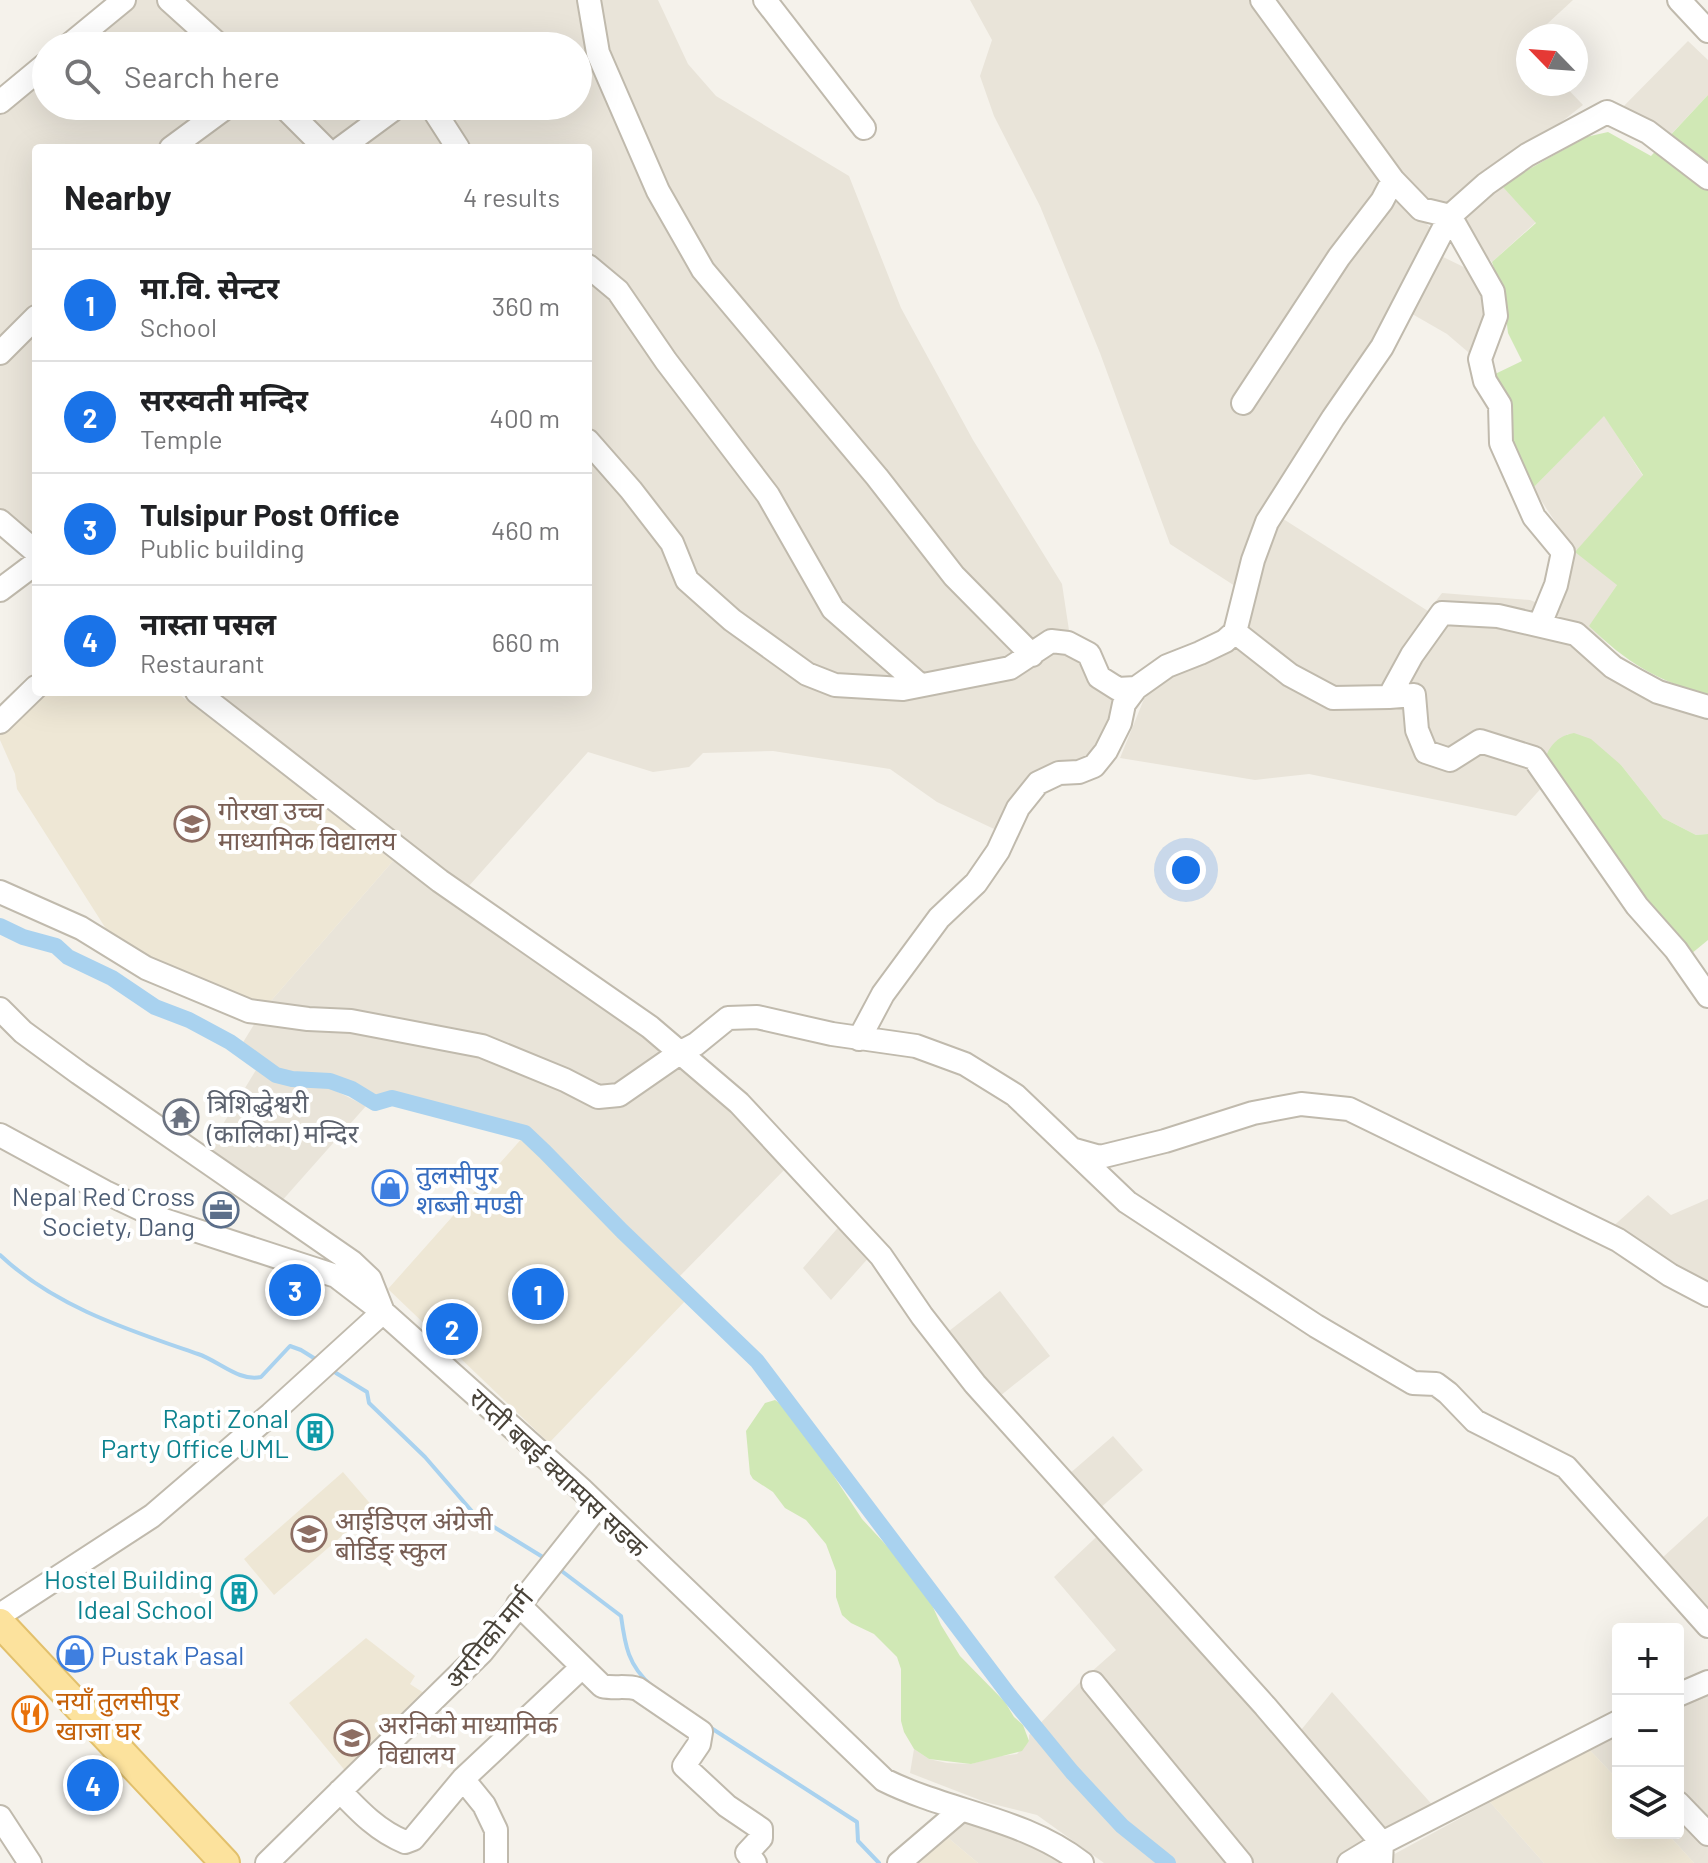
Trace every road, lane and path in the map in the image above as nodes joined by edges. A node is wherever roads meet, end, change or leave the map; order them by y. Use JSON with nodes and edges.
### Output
{"nodes":[{"id":1,"x":124,"y":0,"type":"edge"},
{"id":2,"x":169,"y":0,"type":"edge"},
{"id":3,"x":589,"y":0,"type":"edge"},
{"id":4,"x":765,"y":0,"type":"edge"},
{"id":5,"x":1262,"y":0,"type":"edge"},
{"id":6,"x":1679,"y":0,"type":"edge"},
{"id":7,"x":1708,"y":31,"type":"edge"},
{"id":8,"x":85,"y":32,"type":"edge"},
{"id":9,"x":204,"y":32,"type":"edge"},
{"id":10,"x":32,"y":76,"type":"edge"},
{"id":11,"x":0,"y":102,"type":"edge"},
{"id":12,"x":209,"y":120,"type":"edge"},
{"id":13,"x":297,"y":120,"type":"edge"},
{"id":14,"x":379,"y":120,"type":"edge"},
{"id":15,"x":440,"y":120,"type":"edge"},
{"id":16,"x":864,"y":128,"type":"dead end"},
{"id":17,"x":176,"y":144,"type":"edge"},
{"id":18,"x":321,"y":144,"type":"edge"},
{"id":19,"x":346,"y":144,"type":"edge"},
{"id":20,"x":455,"y":144,"type":"edge"},
{"id":21,"x":1708,"y":178,"type":"edge"},
{"id":22,"x":1393,"y":180,"type":"junction"},
{"id":23,"x":1450,"y":216,"type":"junction"},
{"id":24,"x":592,"y":269,"type":"edge"},
{"id":25,"x":32,"y":321,"type":"edge"},
{"id":26,"x":0,"y":353,"type":"edge"},
{"id":27,"x":1243,"y":403,"type":"dead end"},
{"id":28,"x":592,"y":446,"type":"edge"},
{"id":29,"x":0,"y":521,"type":"edge"},
{"id":30,"x":32,"y":549,"type":"edge"},
{"id":31,"x":32,"y":566,"type":"edge"},
{"id":32,"x":0,"y":590,"type":"edge"},
{"id":33,"x":1540,"y":624,"type":"junction"},
{"id":34,"x":1235,"y":632,"type":"junction"},
{"id":35,"x":1032,"y":655,"type":"junction"},
{"id":36,"x":920,"y":685,"type":"junction"},
{"id":37,"x":1136,"y":688,"type":"junction"},
{"id":38,"x":32,"y":691,"type":"edge"},
{"id":39,"x":202,"y":696,"type":"edge"},
{"id":40,"x":1389,"y":697,"type":"junction"},
{"id":41,"x":1708,"y":707,"type":"edge"},
{"id":42,"x":0,"y":722,"type":"edge"},
{"id":43,"x":0,"y":892,"type":"edge"},
{"id":44,"x":1708,"y":996,"type":"edge"},
{"id":45,"x":0,"y":1009,"type":"edge"},
{"id":46,"x":859,"y":1039,"type":"junction"},
{"id":47,"x":681,"y":1052,"type":"junction"},
{"id":48,"x":0,"y":1135,"type":"edge"},
{"id":49,"x":1070,"y":1148,"type":"junction"},
{"id":50,"x":1708,"y":1295,"type":"edge"},
{"id":51,"x":383,"y":1312,"type":"junction"},
{"id":52,"x":598,"y":1506,"type":"junction"},
{"id":53,"x":518,"y":1604,"type":"junction"},
{"id":54,"x":0,"y":1615,"type":"edge"},
{"id":55,"x":0,"y":1623,"type":"edge"},
{"id":56,"x":1708,"y":1626,"type":"edge"},
{"id":57,"x":581,"y":1668,"type":"junction"},
{"id":58,"x":1708,"y":1682,"type":"edge"},
{"id":59,"x":1093,"y":1683,"type":"dead end"},
{"id":60,"x":1684,"y":1692,"type":"edge"},
{"id":61,"x":1612,"y":1731,"type":"edge"},
{"id":62,"x":463,"y":1779,"type":"junction"},
{"id":63,"x":340,"y":1791,"type":"junction"},
{"id":64,"x":1684,"y":1809,"type":"edge"},
{"id":65,"x":961,"y":1810,"type":"junction"},
{"id":66,"x":0,"y":1817,"type":"edge"},
{"id":67,"x":1708,"y":1834,"type":"edge"},
{"id":68,"x":1382,"y":1853,"type":"edge"},
{"id":69,"x":30,"y":1863,"type":"edge"},
{"id":70,"x":225,"y":1863,"type":"edge"},
{"id":71,"x":267,"y":1863,"type":"edge"},
{"id":72,"x":496,"y":1863,"type":"edge"},
{"id":73,"x":755,"y":1863,"type":"edge"},
{"id":74,"x":899,"y":1863,"type":"edge"},
{"id":75,"x":1082,"y":1863,"type":"edge"},
{"id":76,"x":1241,"y":1863,"type":"edge"},
{"id":77,"x":1349,"y":1863,"type":"edge"}],
"edges":[{"from":1,"to":8,"type":"street"},
{"from":2,"to":9,"type":"street"},
{"from":3,"to":35,"type":"street"},
{"from":4,"to":16,"type":"street"},
{"from":5,"to":22,"type":"street"},
{"from":6,"to":7,"type":"street"},
{"from":10,"to":11,"type":"street"},
{"from":12,"to":17,"type":"street"},
{"from":13,"to":18,"type":"street"},
{"from":14,"to":19,"type":"street"},
{"from":15,"to":20,"type":"street"},
{"from":21,"to":23,"type":"street"},
{"from":22,"to":23,"type":"street"},
{"from":22,"to":27,"type":"street"},
{"from":23,"to":33,"type":"street"},
{"from":23,"to":34,"type":"street"},
{"from":24,"to":36,"type":"street"},
{"from":25,"to":26,"type":"street"},
{"from":28,"to":36,"type":"street"},
{"from":29,"to":30,"type":"street"},
{"from":31,"to":32,"type":"street"},
{"from":33,"to":40,"type":"street"},
{"from":33,"to":41,"type":"street"},
{"from":34,"to":37,"type":"street"},
{"from":34,"to":40,"type":"street"},
{"from":35,"to":36,"type":"street"},
{"from":35,"to":37,"type":"street"},
{"from":37,"to":46,"type":"street"},
{"from":38,"to":42,"type":"street"},
{"from":39,"to":47,"type":"street"},
{"from":40,"to":44,"type":"street"},
{"from":43,"to":47,"type":"street"},
{"from":45,"to":51,"type":"street"},
{"from":46,"to":47,"type":"street"},
{"from":46,"to":49,"type":"street"},
{"from":47,"to":68,"type":"street"},
{"from":48,"to":51,"type":"street","name":"राप्ती बबई क्याम्पस सडक"},
{"from":49,"to":50,"type":"street"},
{"from":49,"to":56,"type":"street"},
{"from":51,"to":52,"type":"street","name":"राप्ती बबई क्याम्पस सडक"},
{"from":51,"to":54,"type":"street"},
{"from":52,"to":53,"type":"street","name":"अरनिको मार्ग"},
{"from":52,"to":65,"type":"street","name":"राप्ती बबई क्याम्पस सडक"},
{"from":53,"to":57,"type":"street"},
{"from":53,"to":63,"type":"street","name":"अरनिको मार्ग"},
{"from":55,"to":70,"type":"main road"},
{"from":57,"to":62,"type":"street"},
{"from":57,"to":73,"type":"street"},
{"from":58,"to":60,"type":"street"},
{"from":59,"to":76,"type":"street"},
{"from":61,"to":68,"type":"street"},
{"from":62,"to":63,"type":"street"},
{"from":62,"to":72,"type":"street"},
{"from":63,"to":71,"type":"street","name":"अरनिको मार्ग"},
{"from":64,"to":67,"type":"street"},
{"from":65,"to":74,"type":"street"},
{"from":65,"to":75,"type":"street","name":"राप्ती बबई क्याम्पस सडक"},
{"from":66,"to":69,"type":"street"},
{"from":68,"to":77,"type":"street"}]}
